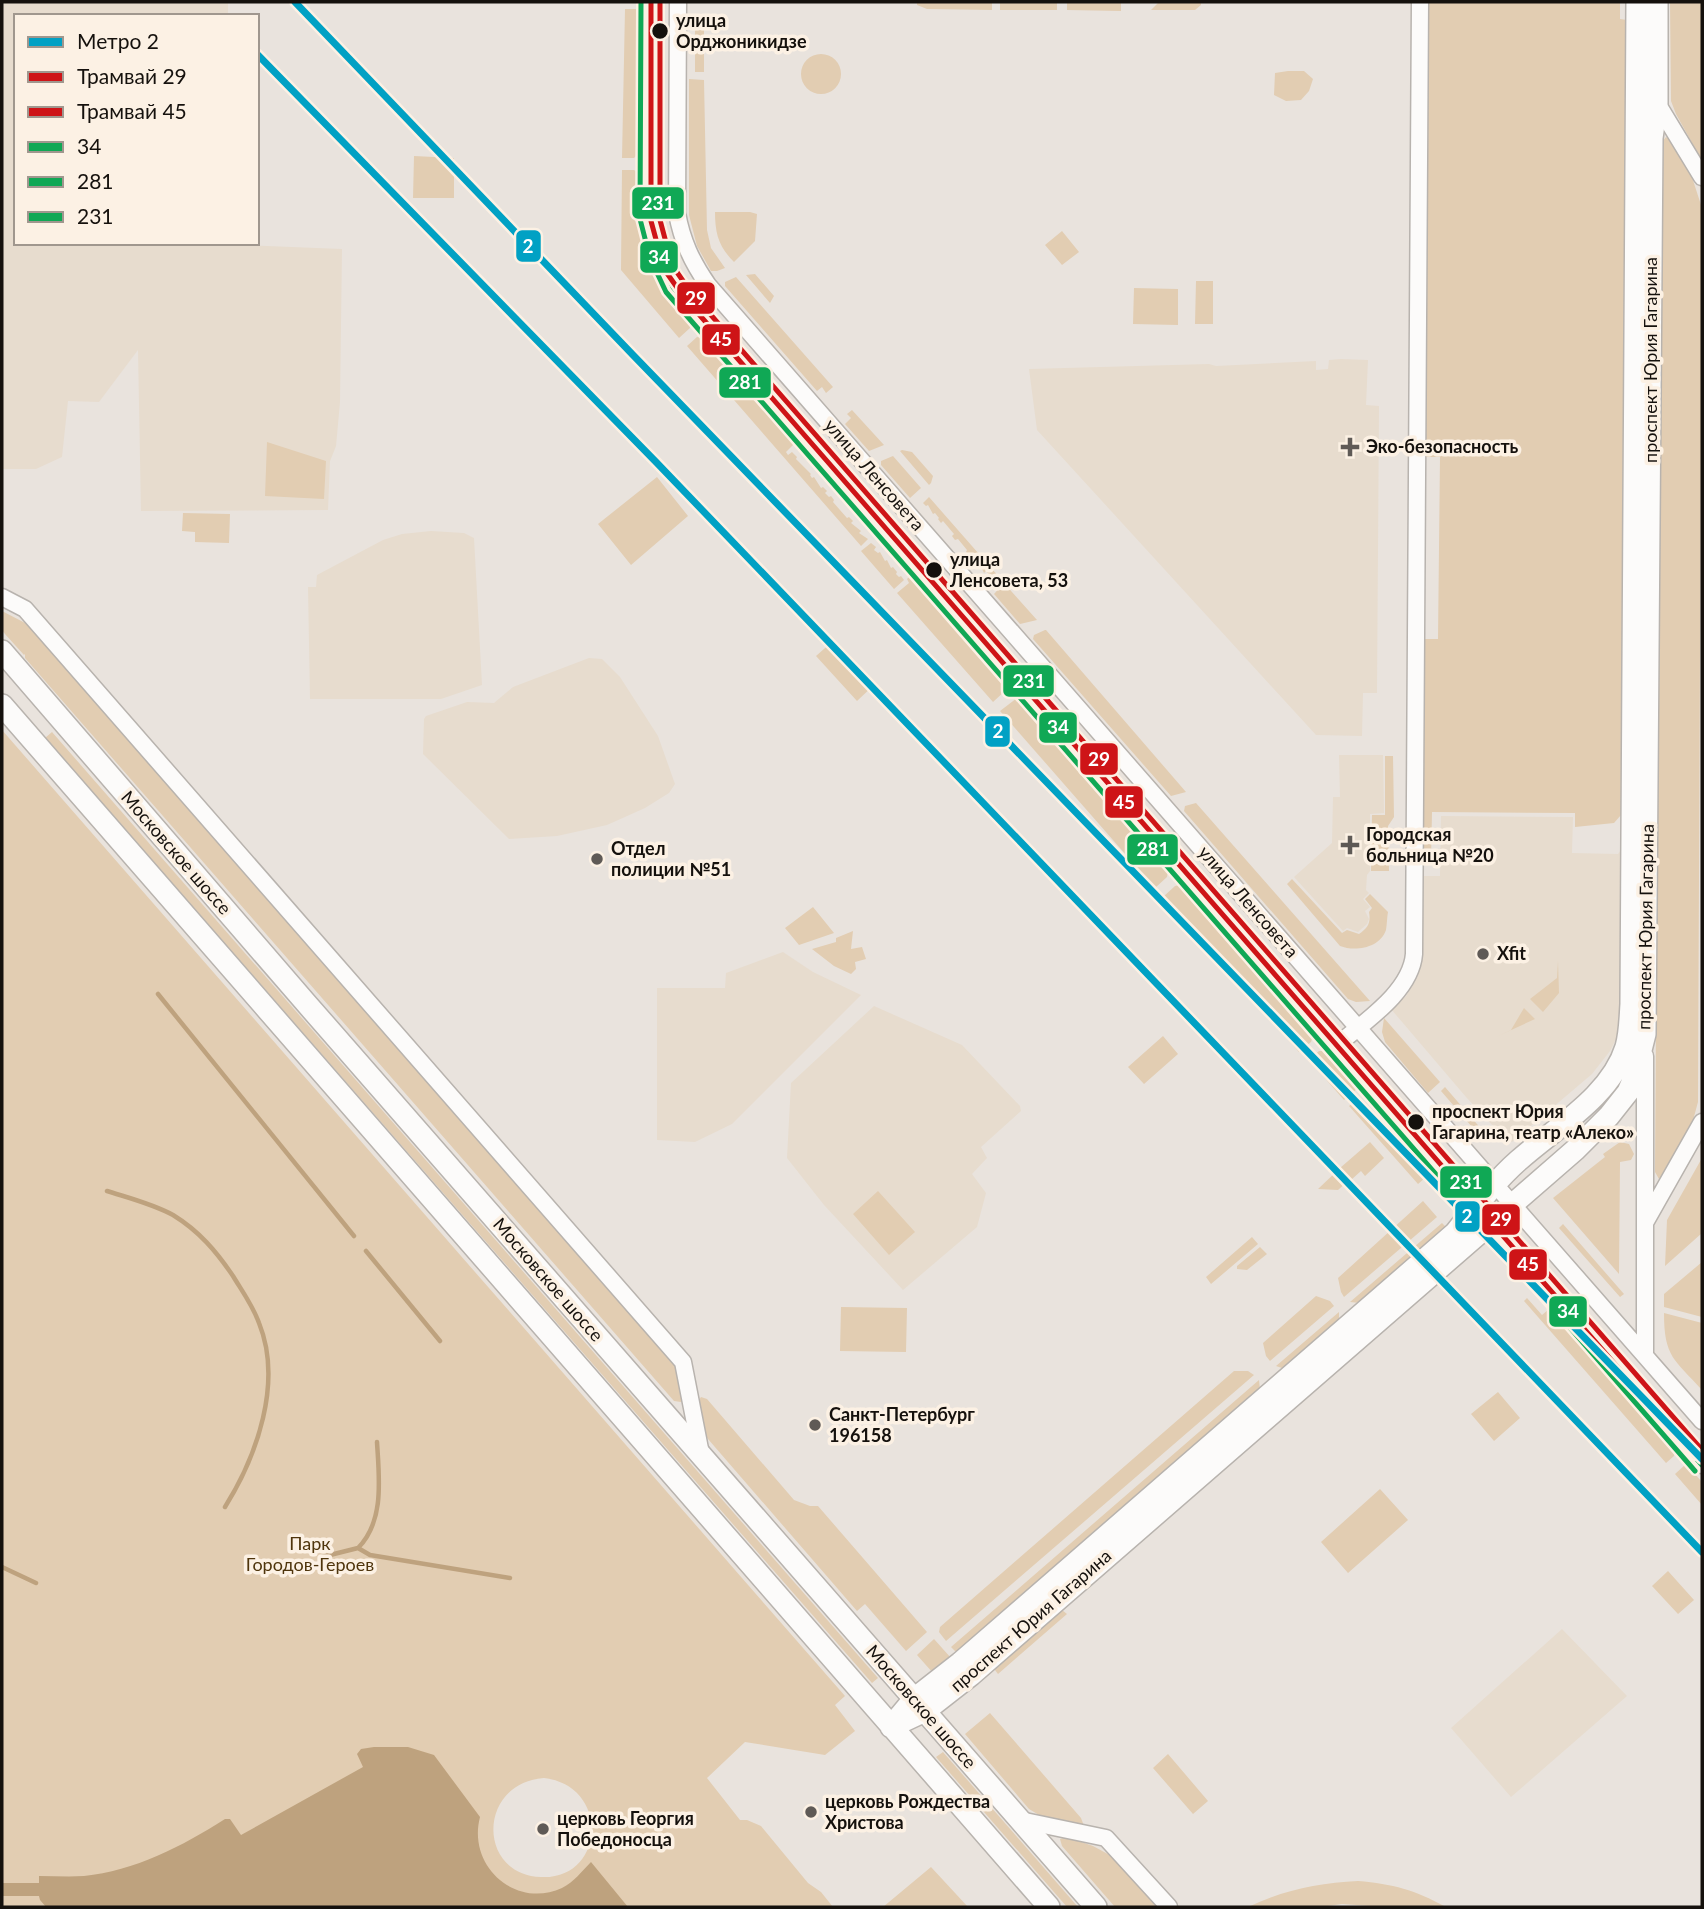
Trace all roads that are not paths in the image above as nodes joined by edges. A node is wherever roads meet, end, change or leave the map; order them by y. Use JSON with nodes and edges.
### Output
{"nodes":[{"id":1,"x":650,"y":2,"type":"edge"},
{"id":2,"x":678,"y":2,"type":"edge"},
{"id":3,"x":1420,"y":2,"type":"edge"},
{"id":4,"x":1637,"y":2,"type":"edge"},
{"id":5,"x":1657,"y":2,"type":"edge"},
{"id":6,"x":1657,"y":103,"type":"junction"},
{"id":7,"x":1702,"y":177,"type":"edge"},
{"id":8,"x":2,"y":597,"type":"edge"},
{"id":9,"x":2,"y":651,"type":"edge"},
{"id":10,"x":45,"y":702,"type":"junction"},
{"id":11,"x":2,"y":705,"type":"edge"},
{"id":12,"x":19,"y":725,"type":"junction"},
{"id":13,"x":1358,"y":1027,"type":"junction"},
{"id":14,"x":1646,"y":1034,"type":"junction"},
{"id":15,"x":1336,"y":1046,"type":"junction"},
{"id":16,"x":1702,"y":1122,"type":"edge"},
{"id":17,"x":1496,"y":1184,"type":"junction"},
{"id":18,"x":1514,"y":1205,"type":"junction"},
{"id":19,"x":1476,"y":1206,"type":"junction"},
{"id":20,"x":1645,"y":1223,"type":"junction"},
{"id":21,"x":1492,"y":1224,"type":"junction"},
{"id":22,"x":1644,"y":1355,"type":"junction"},
{"id":23,"x":1622,"y":1373,"type":"junction"},
{"id":24,"x":1702,"y":1421,"type":"edge"},
{"id":25,"x":701,"y":1454,"type":"junction"},
{"id":26,"x":1702,"y":1465,"type":"edge"},
{"id":27,"x":920,"y":1705,"type":"junction"},
{"id":28,"x":891,"y":1727,"type":"junction"},
{"id":29,"x":1020,"y":1820,"type":"junction"},
{"id":30,"x":1049,"y":1907,"type":"edge"},
{"id":31,"x":1096,"y":1907,"type":"edge"},
{"id":32,"x":1169,"y":1907,"type":"edge"}],
"edges":[{"from":1,"to":15,"type":"street","name":"улица Ленсовета"},
{"from":2,"to":13,"type":"street","name":"улица Ленсовета"},
{"from":3,"to":13,"type":"street"},
{"from":4,"to":17,"type":"main road","name":"проспект Юрия Гагарина"},
{"from":5,"to":6,"type":"main road","name":"проспект Юрия Гагарина"},
{"from":6,"to":7,"type":"street"},
{"from":6,"to":14,"type":"main road","name":"проспект Юрия Гагарина"},
{"from":8,"to":25,"type":"street"},
{"from":9,"to":10,"type":"main road","name":"Московское шоссе"},
{"from":10,"to":12,"type":"main road"},
{"from":10,"to":25,"type":"main road","name":"Московское шоссе"},
{"from":11,"to":12,"type":"main road","name":"Московское шоссе"},
{"from":12,"to":28,"type":"main road","name":"Московское шоссе"},
{"from":13,"to":15,"type":"street"},
{"from":13,"to":17,"type":"street","name":"улица Ленсовета"},
{"from":14,"to":18,"type":"main road","name":"проспект Юрия Гагарина"},
{"from":14,"to":20,"type":"street"},
{"from":15,"to":19,"type":"street","name":"улица Ленсовета"},
{"from":16,"to":20,"type":"street"},
{"from":17,"to":18,"type":"street","name":"улица Ленсовета"},
{"from":17,"to":19,"type":"main road","name":"проспект Юрия Гагарина"},
{"from":18,"to":21,"type":"main road","name":"проспект Юрия Гагарина"},
{"from":18,"to":22,"type":"street","name":"улица Ленсовета"},
{"from":19,"to":21,"type":"street","name":"улица Ленсовета"},
{"from":19,"to":27,"type":"main road","name":"проспект Юрия Гагарина"},
{"from":20,"to":22,"type":"street"},
{"from":21,"to":23,"type":"street","name":"улица Ленсовета"},
{"from":21,"to":27,"type":"main road","name":"проспект Юрия Гагарина"},
{"from":22,"to":23,"type":"street"},
{"from":22,"to":24,"type":"street","name":"улица Ленсовета"},
{"from":23,"to":26,"type":"street","name":"улица Ленсовета"},
{"from":25,"to":27,"type":"main road","name":"Московское шоссе"},
{"from":27,"to":28,"type":"main road","name":"проспект Юрия Гагарина"},
{"from":27,"to":29,"type":"main road","name":"Московское шоссе"},
{"from":28,"to":30,"type":"main road","name":"Московское шоссе"},
{"from":29,"to":31,"type":"main road","name":"Московское шоссе"},
{"from":29,"to":32,"type":"street"}]}
